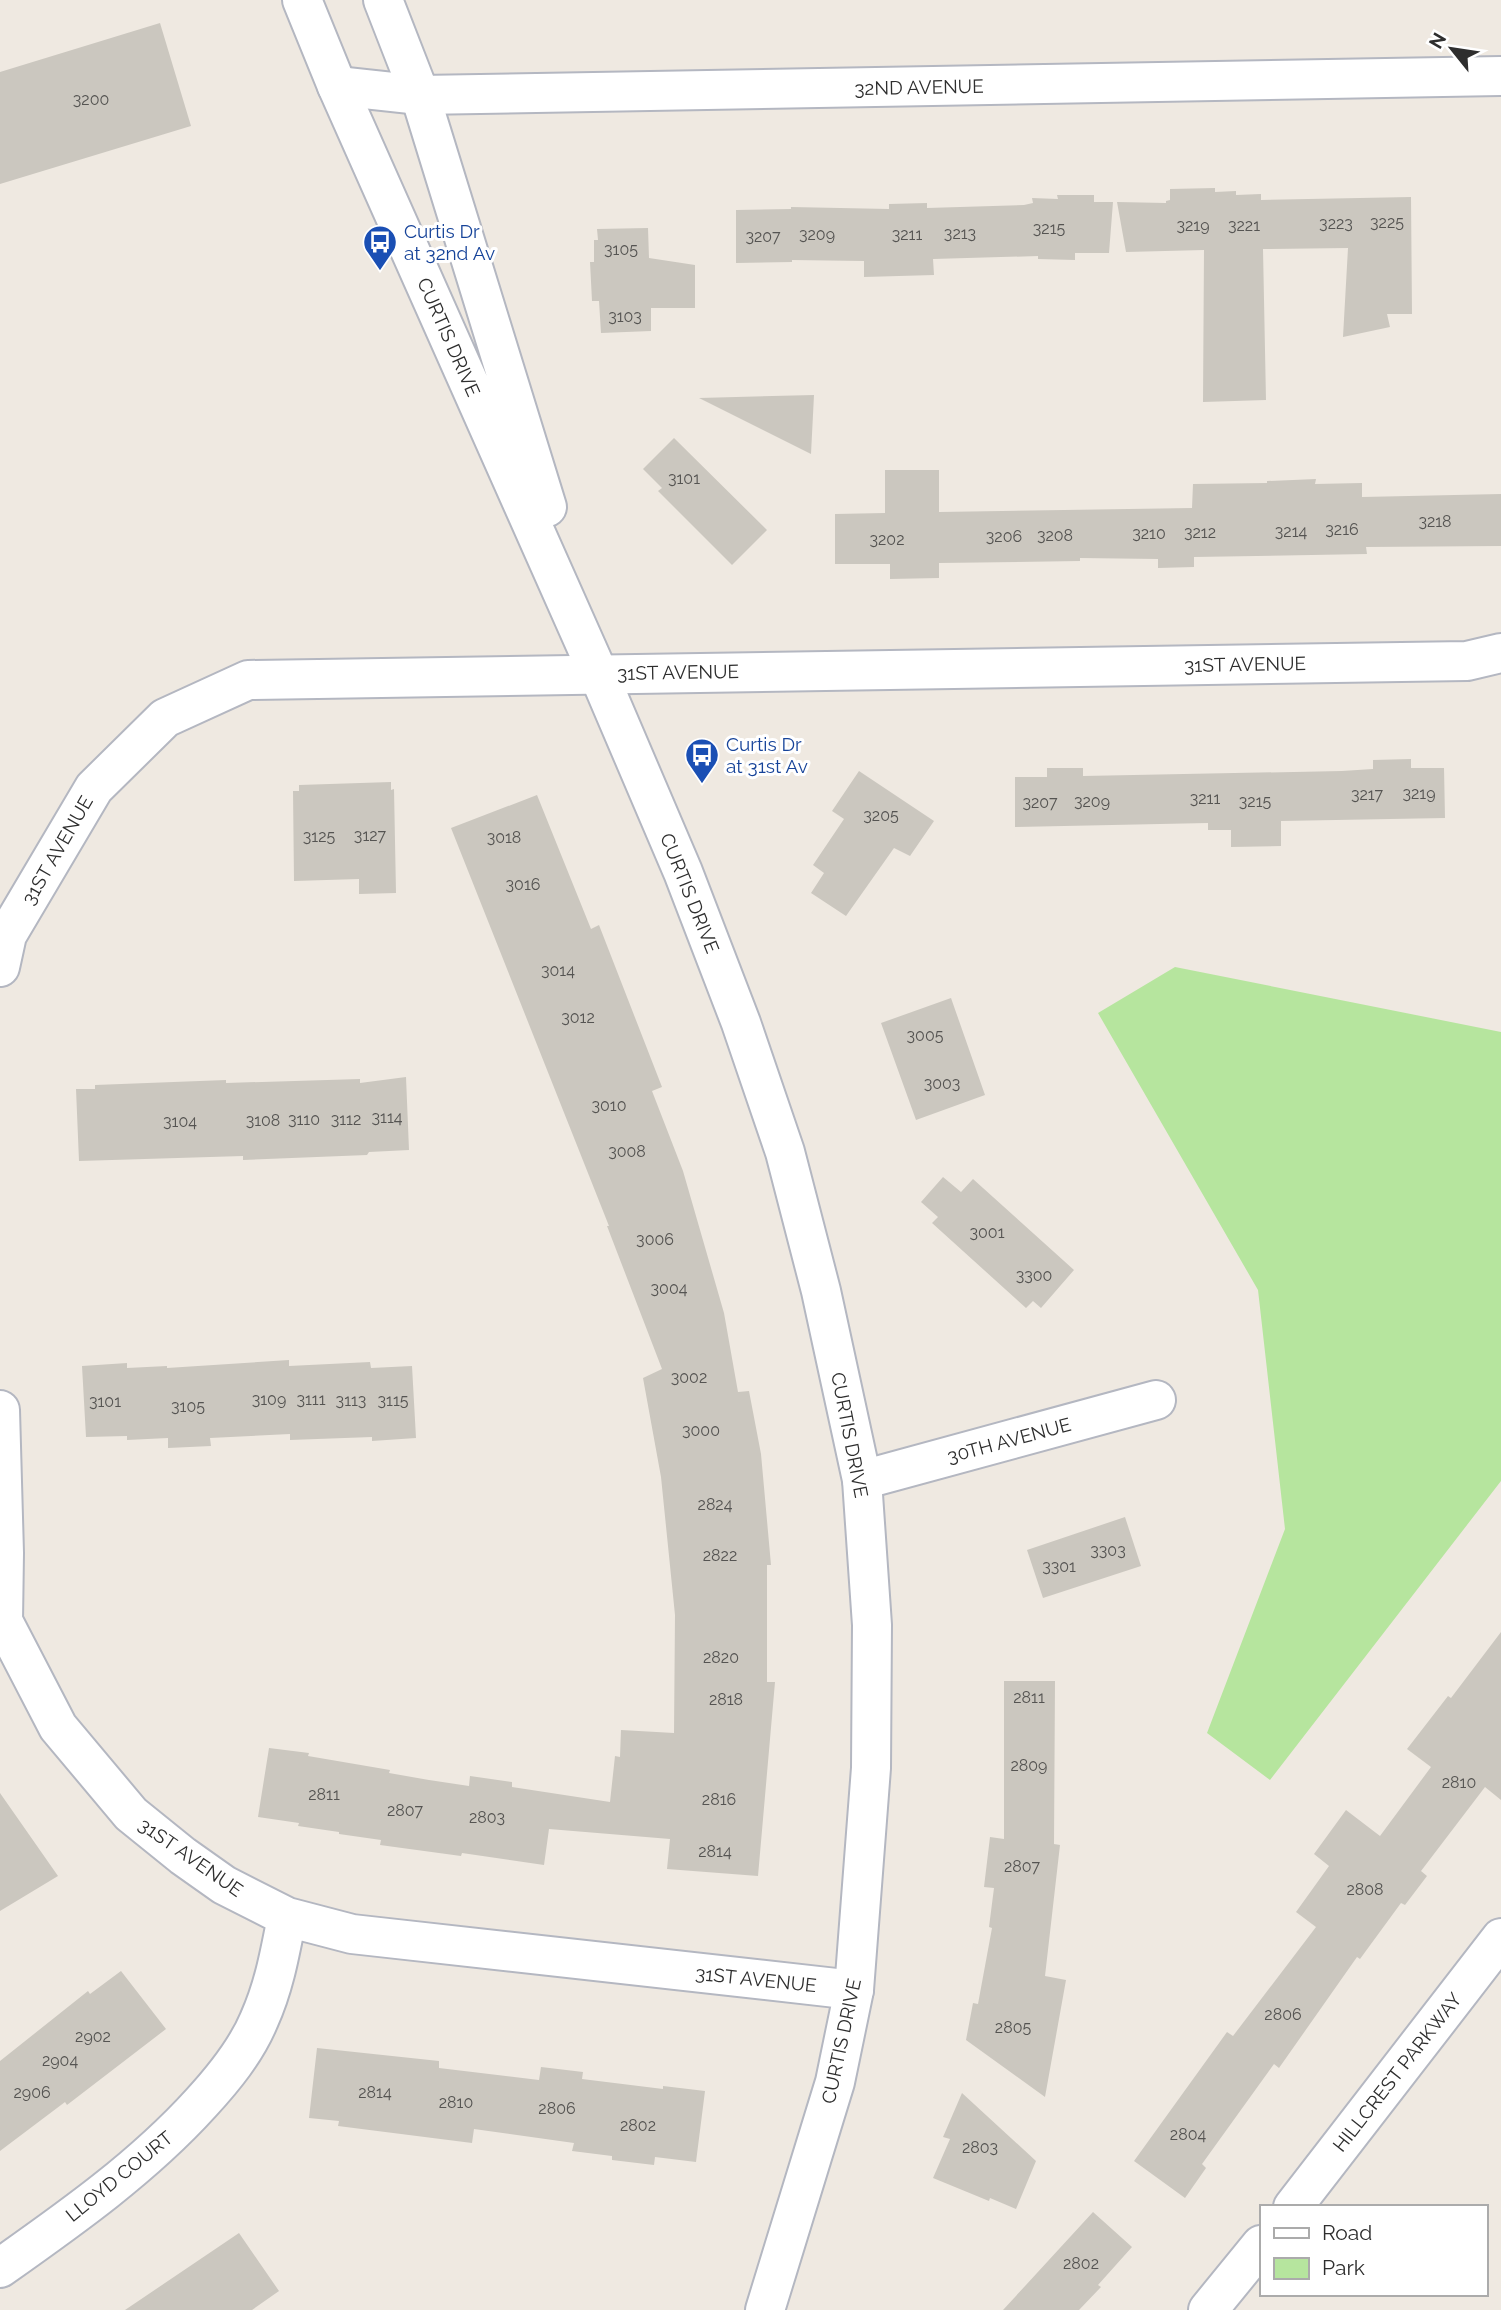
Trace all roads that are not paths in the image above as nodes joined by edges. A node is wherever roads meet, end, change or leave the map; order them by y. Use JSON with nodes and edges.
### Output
{"nodes":[{"id":1,"x":302,"y":0,"type":"edge"},
{"id":2,"x":383,"y":0,"type":"edge"},
{"id":3,"x":1501,"y":76,"type":"edge"},
{"id":4,"x":337,"y":86,"type":"junction"},
{"id":5,"x":420,"y":95,"type":"junction"},
{"id":6,"x":1501,"y":653,"type":"edge"},
{"id":7,"x":598,"y":673,"type":"junction"},
{"id":8,"x":0,"y":967,"type":"edge"},
{"id":9,"x":1156,"y":1400,"type":"dead end"},
{"id":10,"x":0,"y":1410,"type":"edge"},
{"id":11,"x":862,"y":1480,"type":"junction"},
{"id":12,"x":287,"y":1917,"type":"junction"},
{"id":13,"x":1501,"y":1938,"type":"edge"},
{"id":14,"x":854,"y":1990,"type":"junction"},
{"id":15,"x":1295,"y":2205,"type":"edge"},
{"id":16,"x":1260,"y":2246,"type":"edge"},
{"id":17,"x":0,"y":2268,"type":"edge"},
{"id":18,"x":765,"y":2310,"type":"edge"},
{"id":19,"x":1208,"y":2310,"type":"edge"}],
"edges":[{"from":1,"to":4,"type":"street","name":"CURTIS DRIVE"},
{"from":2,"to":5,"type":"street","name":"CURTIS DRIVE"},
{"from":3,"to":5,"type":"street","name":"32ND AVENUE"},
{"from":4,"to":5,"type":"street","name":"32ND AVENUE"},
{"from":4,"to":7,"type":"street","name":"CURTIS DRIVE"},
{"from":5,"to":7,"type":"street","name":"CURTIS DRIVE"},
{"from":6,"to":7,"type":"street","name":"31ST AVENUE"},
{"from":7,"to":8,"type":"street","name":"31ST AVENUE"},
{"from":7,"to":11,"type":"street","name":"CURTIS DRIVE"},
{"from":9,"to":11,"type":"street","name":"30TH AVENUE"},
{"from":10,"to":12,"type":"street","name":"31ST AVENUE"},
{"from":11,"to":14,"type":"street","name":"CURTIS DRIVE"},
{"from":12,"to":14,"type":"street","name":"31ST AVENUE"},
{"from":12,"to":17,"type":"street","name":"LLOYD COURT"},
{"from":13,"to":15,"type":"street","name":"HILLCREST PARKWAY"},
{"from":14,"to":18,"type":"street","name":"CURTIS DRIVE"},
{"from":16,"to":19,"type":"street"}]}
